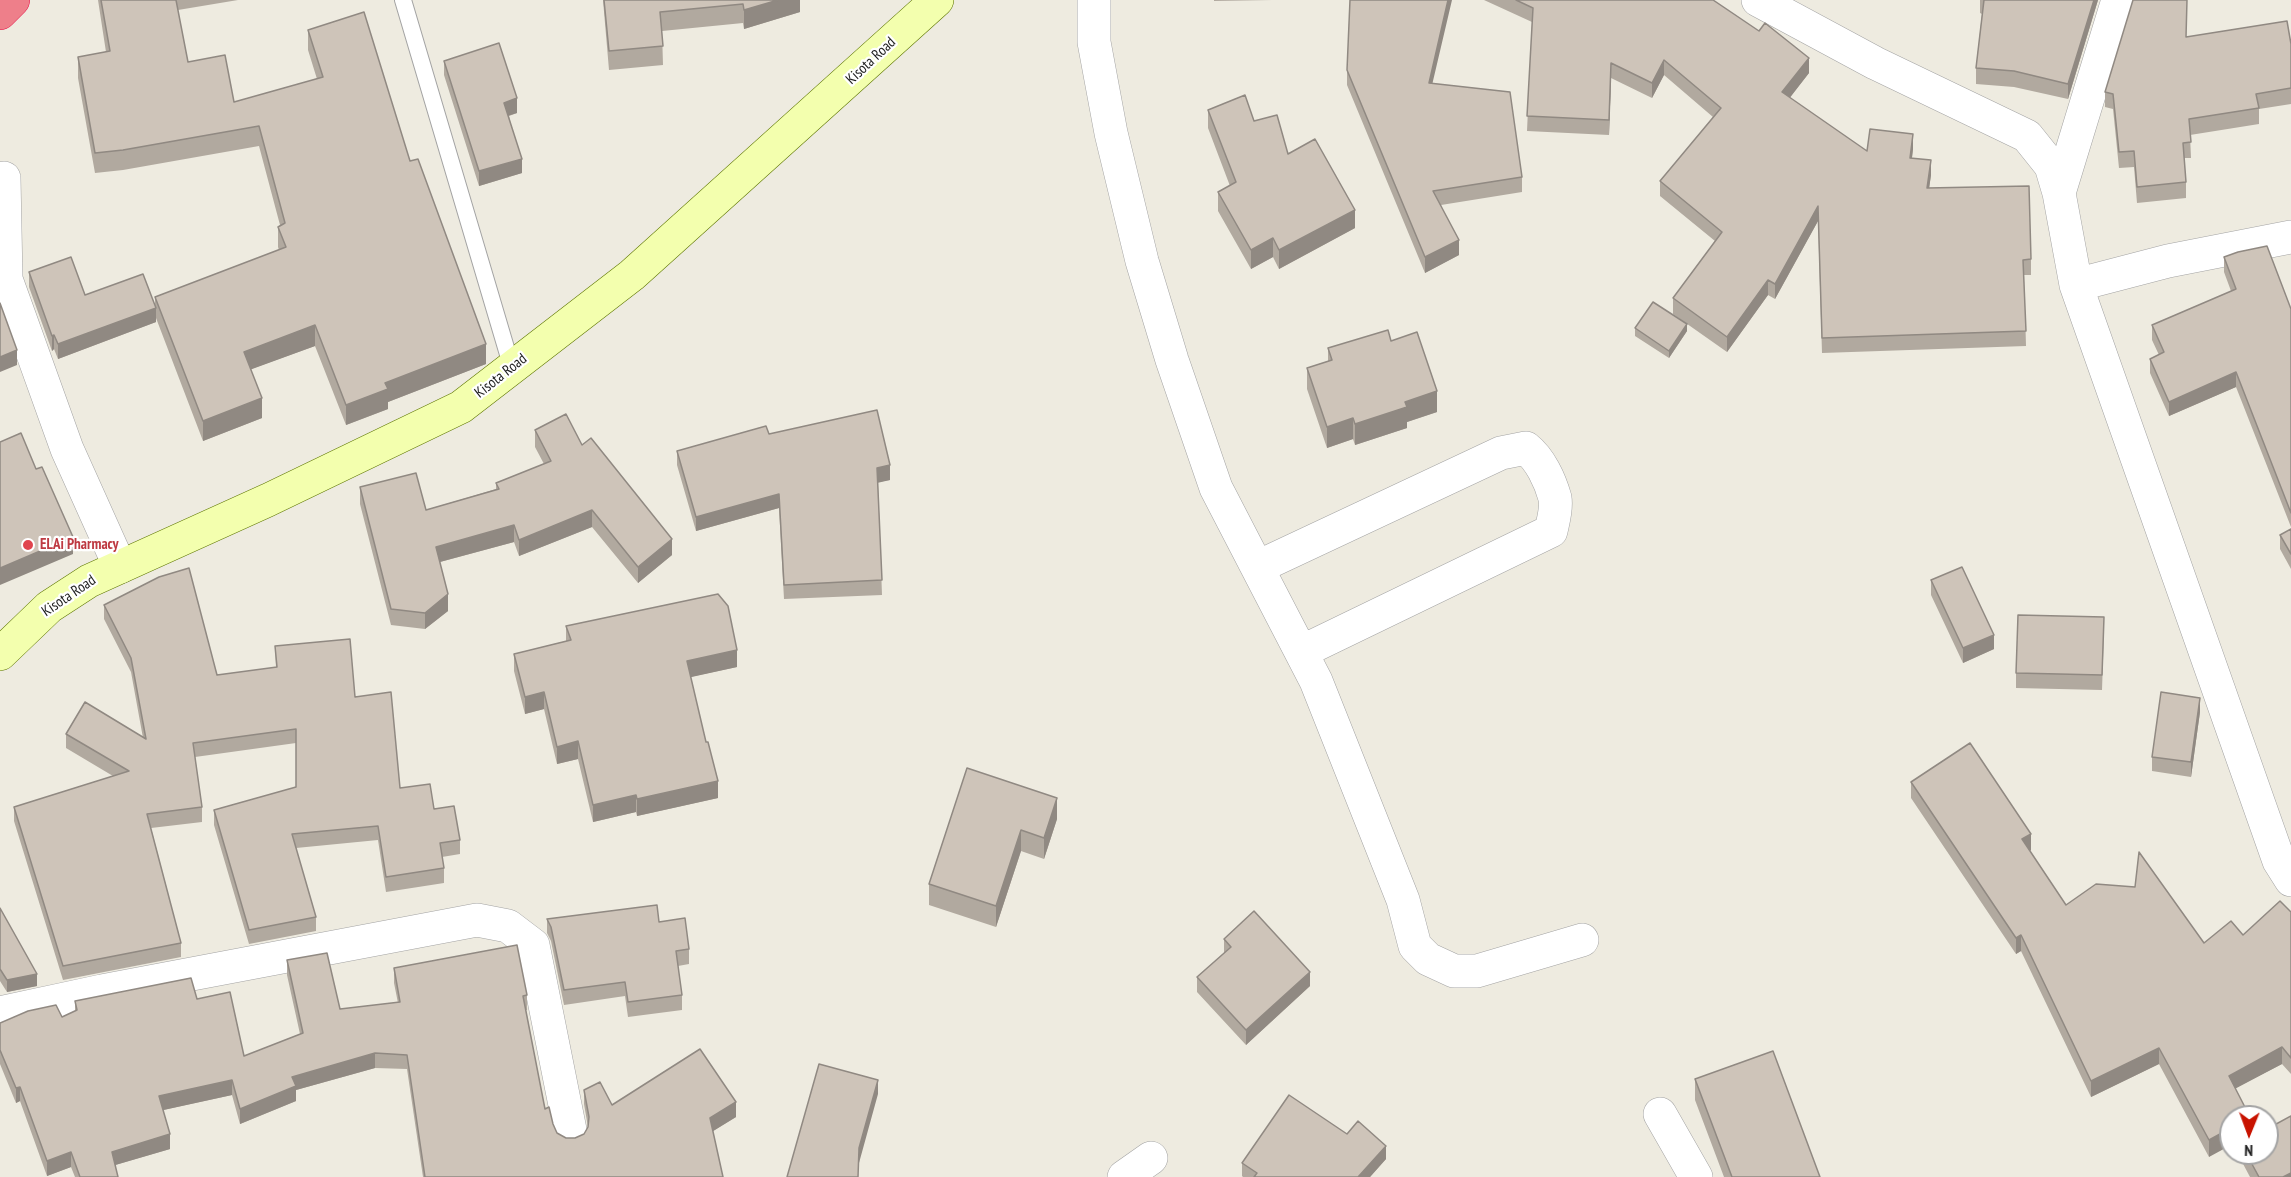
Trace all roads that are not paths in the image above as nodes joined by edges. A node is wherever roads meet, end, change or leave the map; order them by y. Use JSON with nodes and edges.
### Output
{"nodes":[{"id":1,"x":13,"y":0,"type":"edge"},
{"id":2,"x":403,"y":0,"type":"edge"},
{"id":3,"x":937,"y":0,"type":"edge"},
{"id":4,"x":1094,"y":0,"type":"edge"},
{"id":5,"x":1758,"y":0,"type":"edge"},
{"id":6,"x":2118,"y":0,"type":"edge"},
{"id":7,"x":0,"y":13,"type":"edge"},
{"id":8,"x":4,"y":178,"type":"dead end"},
{"id":9,"x":2059,"y":193,"type":"junction"},
{"id":10,"x":2291,"y":237,"type":"edge"},
{"id":11,"x":2076,"y":285,"type":"junction"},
{"id":12,"x":512,"y":368,"type":"junction"},
{"id":13,"x":120,"y":567,"type":"junction"},
{"id":14,"x":1258,"y":567,"type":"junction"},
{"id":15,"x":1301,"y":652,"type":"junction"},
{"id":16,"x":0,"y":654,"type":"edge"},
{"id":17,"x":2291,"y":880,"type":"edge"},
{"id":18,"x":1582,"y":940,"type":"dead end"},
{"id":19,"x":0,"y":1014,"type":"edge"},
{"id":20,"x":1659,"y":1113,"type":"dead end"},
{"id":21,"x":571,"y":1135,"type":"edge"},
{"id":22,"x":1151,"y":1158,"type":"dead end"},
{"id":23,"x":1124,"y":1177,"type":"edge"},
{"id":24,"x":1696,"y":1177,"type":"edge"}],
"edges":[{"from":1,"to":7,"type":"highway"},
{"from":2,"to":12,"type":"lane"},
{"from":3,"to":12,"type":"street","name":"Kisota Road"},
{"from":4,"to":14,"type":"street"},
{"from":5,"to":9,"type":"street"},
{"from":6,"to":9,"type":"street"},
{"from":8,"to":13,"type":"street"},
{"from":9,"to":11,"type":"street"},
{"from":10,"to":11,"type":"street"},
{"from":11,"to":17,"type":"street"},
{"from":12,"to":13,"type":"street","name":"Kisota Road"},
{"from":13,"to":16,"type":"street","name":"Kisota Road"},
{"from":14,"to":15,"type":"street"},
{"from":14,"to":15,"type":"street"},
{"from":15,"to":18,"type":"street"},
{"from":19,"to":21,"type":"street"},
{"from":20,"to":24,"type":"street"},
{"from":22,"to":23,"type":"street"}]}
